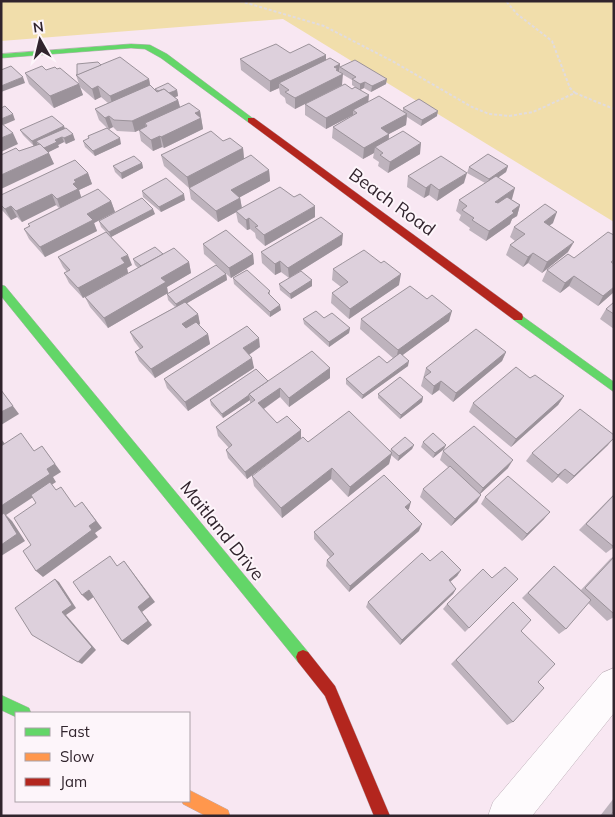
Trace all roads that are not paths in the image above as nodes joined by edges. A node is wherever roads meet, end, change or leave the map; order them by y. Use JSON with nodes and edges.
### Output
{"nodes":[{"id":1,"x":1,"y":56,"type":"edge"},
{"id":2,"x":1,"y":289,"type":"edge"},
{"id":3,"x":614,"y":388,"type":"edge"},
{"id":4,"x":614,"y":685,"type":"edge"},
{"id":5,"x":1,"y":702,"type":"edge"},
{"id":6,"x":22,"y":712,"type":"edge"},
{"id":7,"x":190,"y":799,"type":"edge"},
{"id":8,"x":222,"y":816,"type":"edge"},
{"id":9,"x":382,"y":816,"type":"edge"},
{"id":10,"x":507,"y":816,"type":"edge"}],
"edges":[{"from":1,"to":3,"type":"street","name":"Beach Road"},
{"from":2,"to":9,"type":"street","name":"Maitland Drive"},
{"from":4,"to":10,"type":"street"},
{"from":5,"to":6,"type":"street"},
{"from":7,"to":8,"type":"street"}]}
